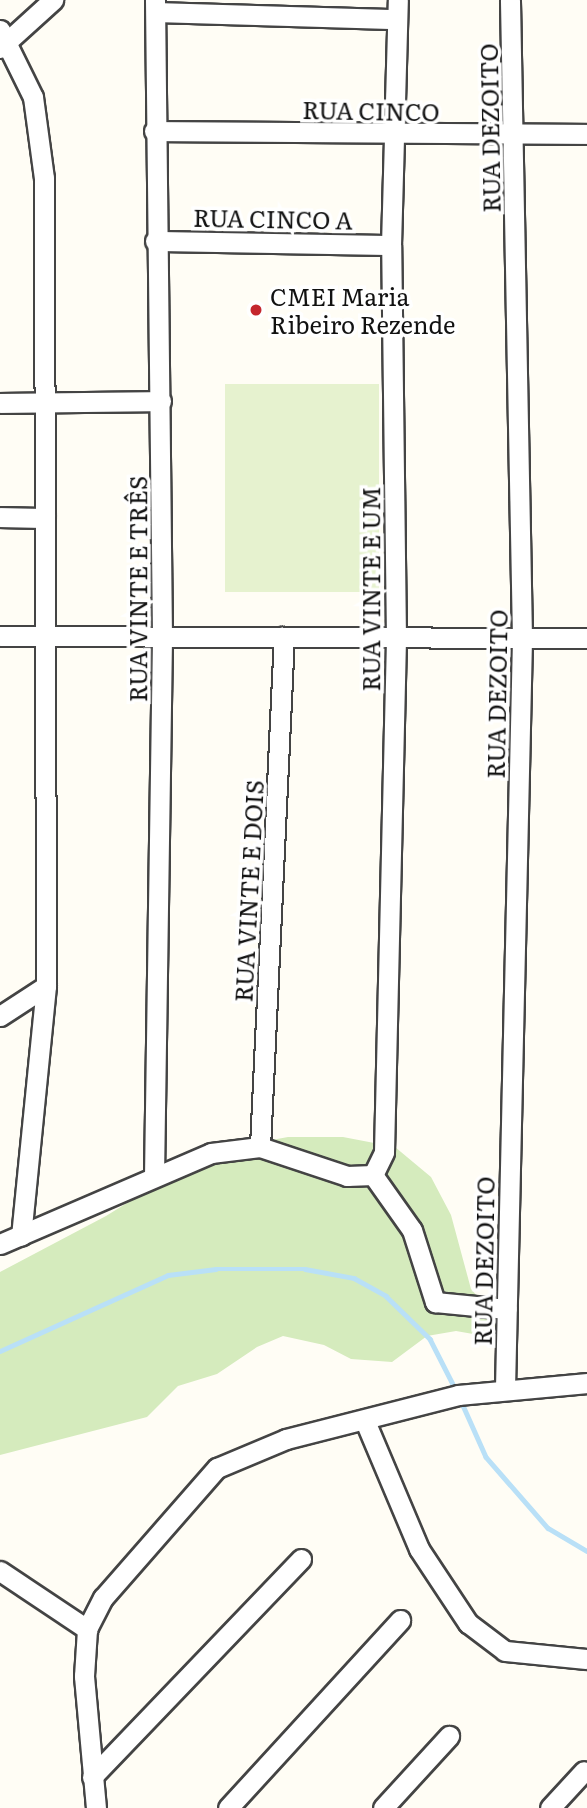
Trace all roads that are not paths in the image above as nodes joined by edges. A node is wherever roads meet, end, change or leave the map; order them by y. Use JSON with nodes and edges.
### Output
{"nodes":[{"id":1,"x":53,"y":0,"type":"edge"},
{"id":2,"x":510,"y":0,"type":"edge"},
{"id":3,"x":156,"y":6,"type":"edge"},
{"id":4,"x":397,"y":9,"type":"edge"},
{"id":5,"x":2,"y":40,"type":"edge"},
{"id":6,"x":154,"y":131,"type":"junction"},
{"id":7,"x":587,"y":134,"type":"edge"},
{"id":8,"x":396,"y":135,"type":"junction"},
{"id":9,"x":514,"y":136,"type":"junction"},
{"id":10,"x":155,"y":241,"type":"junction"},
{"id":11,"x":391,"y":245,"type":"junction"},
{"id":12,"x":161,"y":401,"type":"junction"},
{"id":13,"x":0,"y":403,"type":"edge"},
{"id":14,"x":47,"y":403,"type":"junction"},
{"id":15,"x":0,"y":517,"type":"edge"},
{"id":16,"x":45,"y":518,"type":"junction"},
{"id":17,"x":0,"y":636,"type":"edge"},
{"id":18,"x":42,"y":636,"type":"junction"},
{"id":19,"x":162,"y":637,"type":"junction"},
{"id":20,"x":284,"y":637,"type":"junction"},
{"id":21,"x":522,"y":638,"type":"junction"},
{"id":22,"x":587,"y":638,"type":"edge"},
{"id":23,"x":396,"y":639,"type":"junction"},
{"id":24,"x":46,"y":986,"type":"junction"},
{"id":25,"x":0,"y":1016,"type":"edge"},
{"id":26,"x":260,"y":1147,"type":"junction"},
{"id":27,"x":373,"y":1175,"type":"junction"},
{"id":28,"x":154,"y":1177,"type":"junction"},
{"id":29,"x":21,"y":1236,"type":"junction"},
{"id":30,"x":0,"y":1244,"type":"edge"},
{"id":31,"x":507,"y":1309,"type":"junction"},
{"id":32,"x":587,"y":1383,"type":"edge"},
{"id":33,"x":505,"y":1388,"type":"junction"},
{"id":34,"x":365,"y":1420,"type":"junction"},
{"id":35,"x":301,"y":1559,"type":"dead end"},
{"id":36,"x":0,"y":1571,"type":"edge"},
{"id":37,"x":400,"y":1620,"type":"dead end"},
{"id":38,"x":87,"y":1629,"type":"junction"},
{"id":39,"x":587,"y":1659,"type":"edge"},
{"id":40,"x":449,"y":1736,"type":"dead end"},
{"id":41,"x":584,"y":1771,"type":"dead end"},
{"id":42,"x":92,"y":1777,"type":"junction"},
{"id":43,"x":96,"y":1808,"type":"edge"},
{"id":44,"x":228,"y":1808,"type":"edge"},
{"id":45,"x":383,"y":1808,"type":"edge"},
{"id":46,"x":550,"y":1808,"type":"edge"}],
"edges":[{"from":1,"to":5,"type":"street"},
{"from":2,"to":9,"type":"street","name":"RUA DEZOITO"},
{"from":3,"to":4,"type":"street"},
{"from":3,"to":6,"type":"street","name":"RUA VINTE E TRÊS"},
{"from":4,"to":8,"type":"street","name":"RUA VINTE E UM"},
{"from":5,"to":14,"type":"street"},
{"from":6,"to":8,"type":"street","name":"RUA CINCO"},
{"from":6,"to":10,"type":"street","name":"RUA VINTE E TRÊS"},
{"from":7,"to":9,"type":"street","name":"RUA CINCO"},
{"from":8,"to":9,"type":"street","name":"RUA CINCO"},
{"from":8,"to":11,"type":"street","name":"RUA VINTE E UM"},
{"from":9,"to":21,"type":"street","name":"RUA DEZOITO"},
{"from":10,"to":11,"type":"street","name":"RUA CINCO A"},
{"from":10,"to":12,"type":"street","name":"RUA VINTE E TRÊS"},
{"from":11,"to":23,"type":"street","name":"RUA VINTE E UM"},
{"from":12,"to":14,"type":"street"},
{"from":12,"to":19,"type":"street","name":"RUA VINTE E TRÊS"},
{"from":13,"to":14,"type":"street"},
{"from":14,"to":16,"type":"street"},
{"from":15,"to":16,"type":"street"},
{"from":16,"to":18,"type":"street"},
{"from":17,"to":18,"type":"street"},
{"from":18,"to":19,"type":"street"},
{"from":18,"to":24,"type":"street"},
{"from":19,"to":20,"type":"street"},
{"from":19,"to":28,"type":"street","name":"RUA VINTE E TRÊS"},
{"from":20,"to":23,"type":"street"},
{"from":20,"to":26,"type":"street","name":"RUA VINTE E DOIS"},
{"from":21,"to":22,"type":"street"},
{"from":21,"to":23,"type":"street"},
{"from":21,"to":31,"type":"street","name":"RUA DEZOITO"},
{"from":23,"to":27,"type":"street","name":"RUA VINTE E UM"},
{"from":24,"to":25,"type":"street"},
{"from":24,"to":29,"type":"street"},
{"from":26,"to":27,"type":"street"},
{"from":26,"to":28,"type":"street"},
{"from":27,"to":31,"type":"street"},
{"from":28,"to":29,"type":"street"},
{"from":29,"to":30,"type":"street"},
{"from":31,"to":33,"type":"street","name":"RUA DEZOITO"},
{"from":32,"to":33,"type":"street"},
{"from":33,"to":34,"type":"street"},
{"from":34,"to":38,"type":"street"},
{"from":34,"to":39,"type":"street"},
{"from":35,"to":42,"type":"street"},
{"from":36,"to":38,"type":"street"},
{"from":37,"to":44,"type":"street"},
{"from":38,"to":42,"type":"street"},
{"from":40,"to":45,"type":"street"},
{"from":41,"to":46,"type":"street"},
{"from":42,"to":43,"type":"street"}]}
